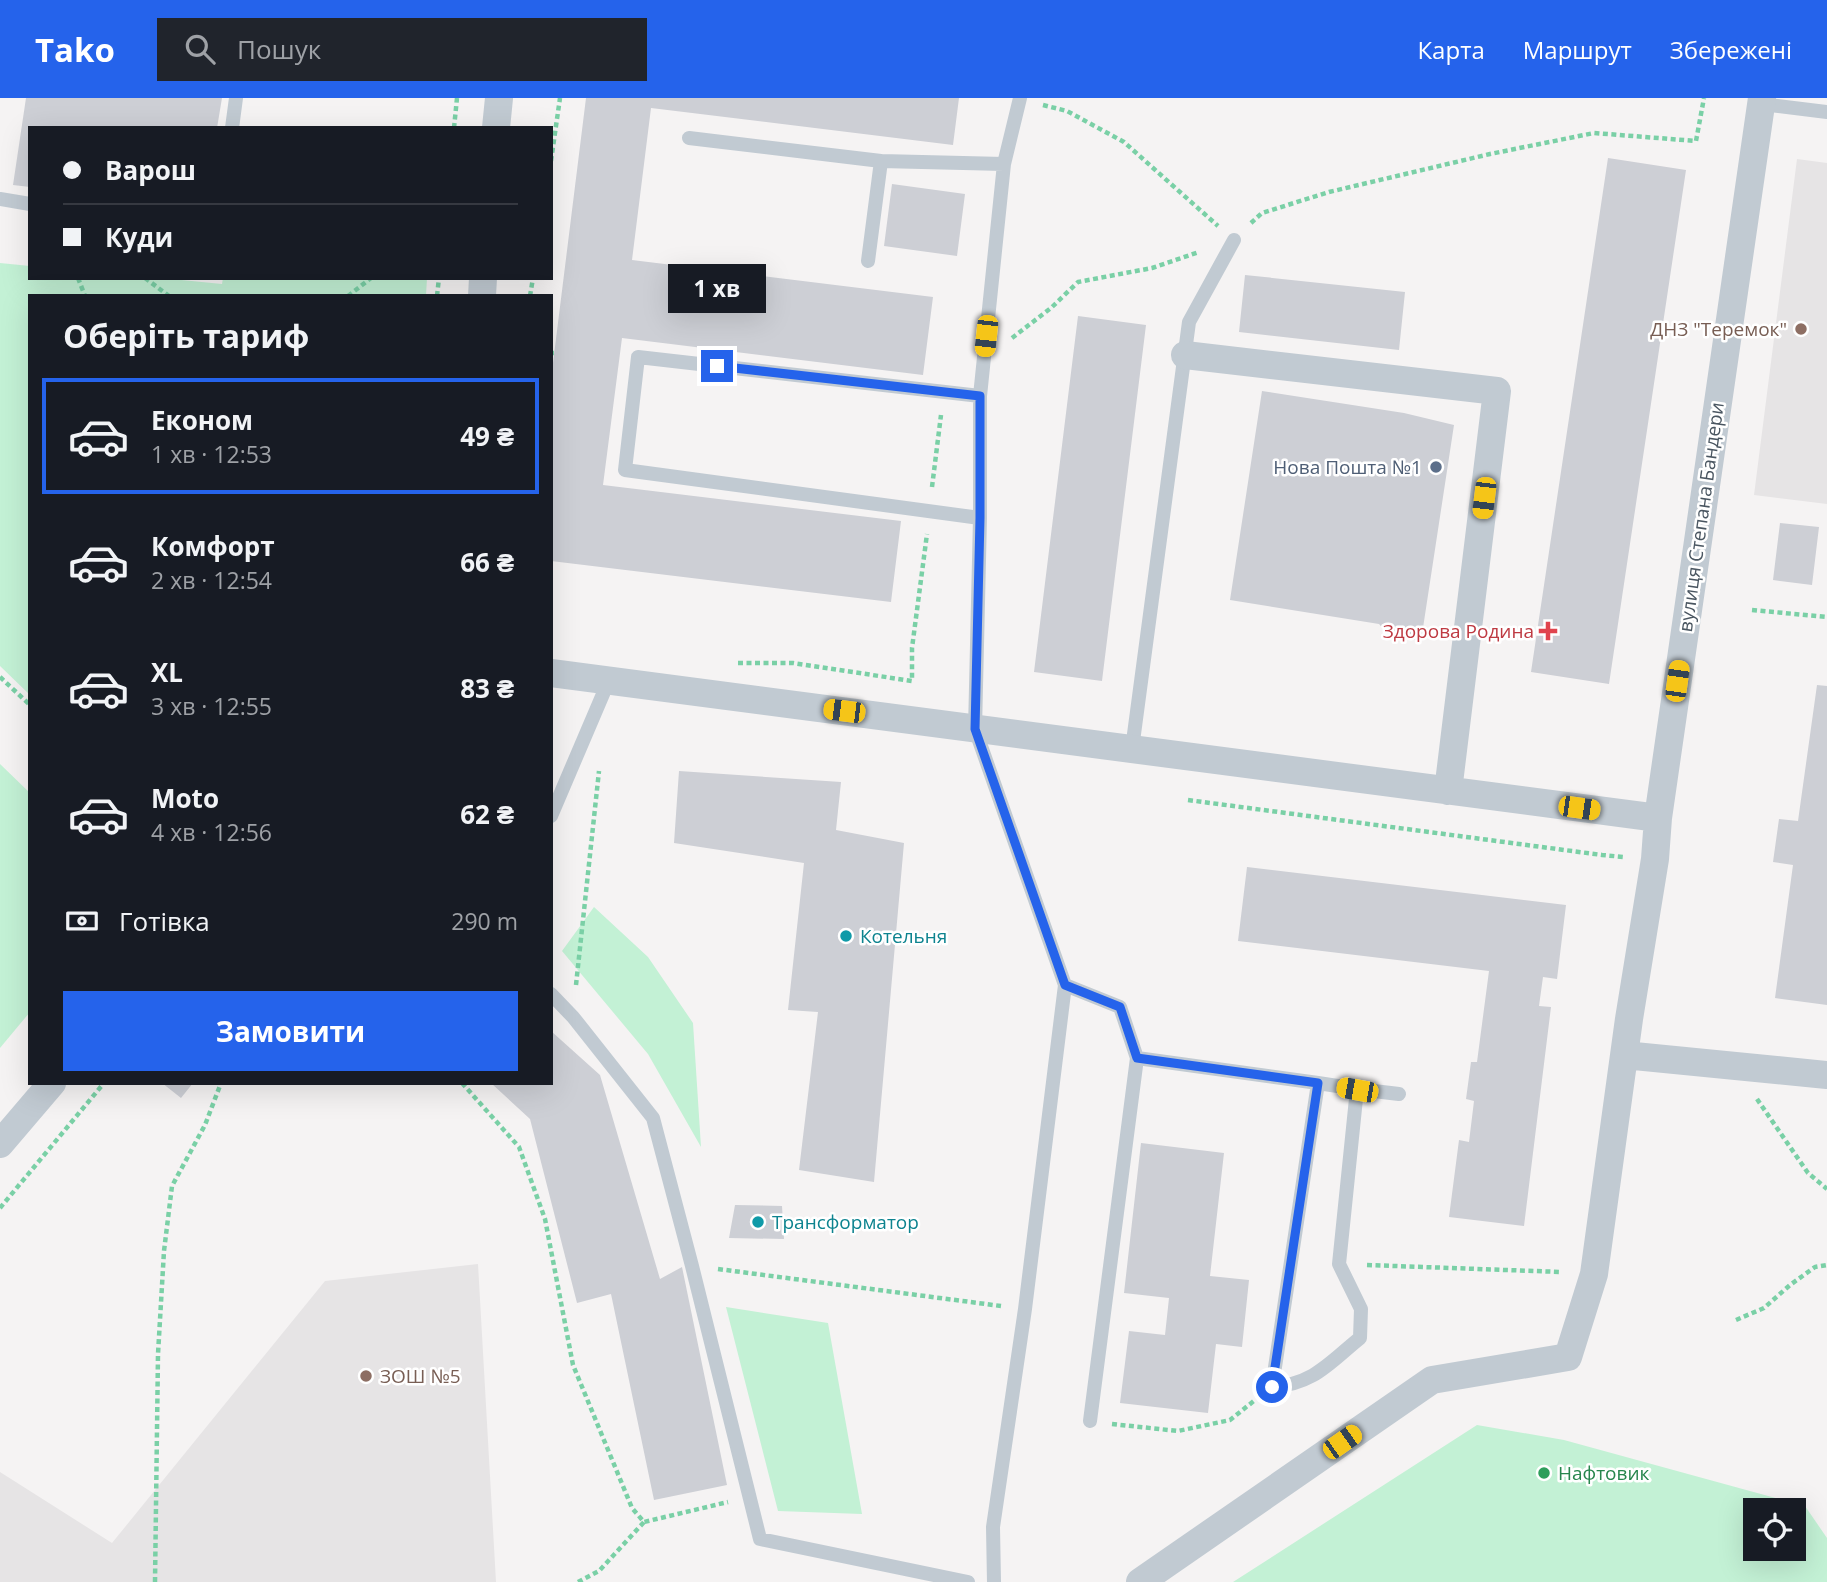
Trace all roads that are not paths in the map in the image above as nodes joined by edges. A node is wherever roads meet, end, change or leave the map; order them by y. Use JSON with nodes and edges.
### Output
{"nodes":[{"id":1,"x":236,"y":98,"type":"edge"},
{"id":2,"x":499,"y":98,"type":"edge"},
{"id":3,"x":1020,"y":99,"type":"edge"},
{"id":4,"x":1761,"y":101,"type":"edge"},
{"id":5,"x":1827,"y":112,"type":"edge"},
{"id":6,"x":232,"y":126,"type":"edge"},
{"id":7,"x":496,"y":126,"type":"edge"},
{"id":8,"x":689,"y":138,"type":"dead end"},
{"id":9,"x":881,"y":160,"type":"junction"},
{"id":10,"x":1004,"y":164,"type":"junction"},
{"id":11,"x":0,"y":199,"type":"edge"},
{"id":12,"x":28,"y":204,"type":"edge"},
{"id":13,"x":1234,"y":240,"type":"road end"},
{"id":14,"x":868,"y":261,"type":"dead end"},
{"id":15,"x":1185,"y":355,"type":"junction"},
{"id":16,"x":980,"y":396,"type":"junction"},
{"id":17,"x":980,"y":518,"type":"junction"},
{"id":18,"x":553,"y":673,"type":"edge"},
{"id":19,"x":609,"y":680,"type":"junction"},
{"id":20,"x":975,"y":729,"type":"junction"},
{"id":21,"x":1132,"y":749,"type":"junction"},
{"id":22,"x":1448,"y":791,"type":"junction"},
{"id":23,"x":553,"y":812,"type":"edge"},
{"id":24,"x":1658,"y":818,"type":"junction"},
{"id":25,"x":1065,"y":985,"type":"junction"},
{"id":26,"x":553,"y":996,"type":"edge"},
{"id":27,"x":1624,"y":1055,"type":"junction"},
{"id":28,"x":1137,"y":1058,"type":"junction"},
{"id":29,"x":1827,"y":1075,"type":"edge"},
{"id":30,"x":1318,"y":1083,"type":"junction"},
{"id":31,"x":50,"y":1085,"type":"edge"},
{"id":32,"x":1357,"y":1090,"type":"junction"},
{"id":33,"x":1399,"y":1094,"type":"dead end"},
{"id":34,"x":0,"y":1144,"type":"edge"},
{"id":35,"x":1090,"y":1420,"type":"dead end"},
{"id":36,"x":968,"y":1582,"type":"edge"},
{"id":37,"x":994,"y":1582,"type":"edge"},
{"id":38,"x":1140,"y":1582,"type":"edge"}],
"edges":[{"from":1,"to":6,"type":"lane"},
{"from":2,"to":7,"type":"street"},
{"from":3,"to":10,"type":"lane"},
{"from":4,"to":5,"type":"lane"},
{"from":4,"to":24,"type":"street","name":"вулиця Степана Бандери"},
{"from":8,"to":9,"type":"lane"},
{"from":9,"to":10,"type":"lane"},
{"from":9,"to":14,"type":"lane"},
{"from":10,"to":16,"type":"lane"},
{"from":11,"to":12,"type":"lane"},
{"from":13,"to":15,"type":"lane"},
{"from":15,"to":21,"type":"lane"},
{"from":15,"to":22,"type":"street"},
{"from":16,"to":17,"type":"lane"},
{"from":16,"to":17,"type":"lane"},
{"from":17,"to":20,"type":"lane"},
{"from":18,"to":19,"type":"street"},
{"from":19,"to":20,"type":"street"},
{"from":19,"to":23,"type":"lane"},
{"from":20,"to":21,"type":"street"},
{"from":20,"to":25,"type":"lane"},
{"from":21,"to":22,"type":"street"},
{"from":22,"to":24,"type":"street"},
{"from":24,"to":27,"type":"street","name":"вулиця Степана Бандери"},
{"from":25,"to":28,"type":"lane"},
{"from":25,"to":37,"type":"lane"},
{"from":26,"to":36,"type":"lane"},
{"from":27,"to":29,"type":"street"},
{"from":27,"to":38,"type":"street","name":"вулиця Степана Бандери"},
{"from":28,"to":30,"type":"lane"},
{"from":28,"to":35,"type":"lane"},
{"from":30,"to":32,"type":"lane"},
{"from":30,"to":32,"type":"lane"},
{"from":31,"to":34,"type":"street"},
{"from":32,"to":33,"type":"lane"}]}
